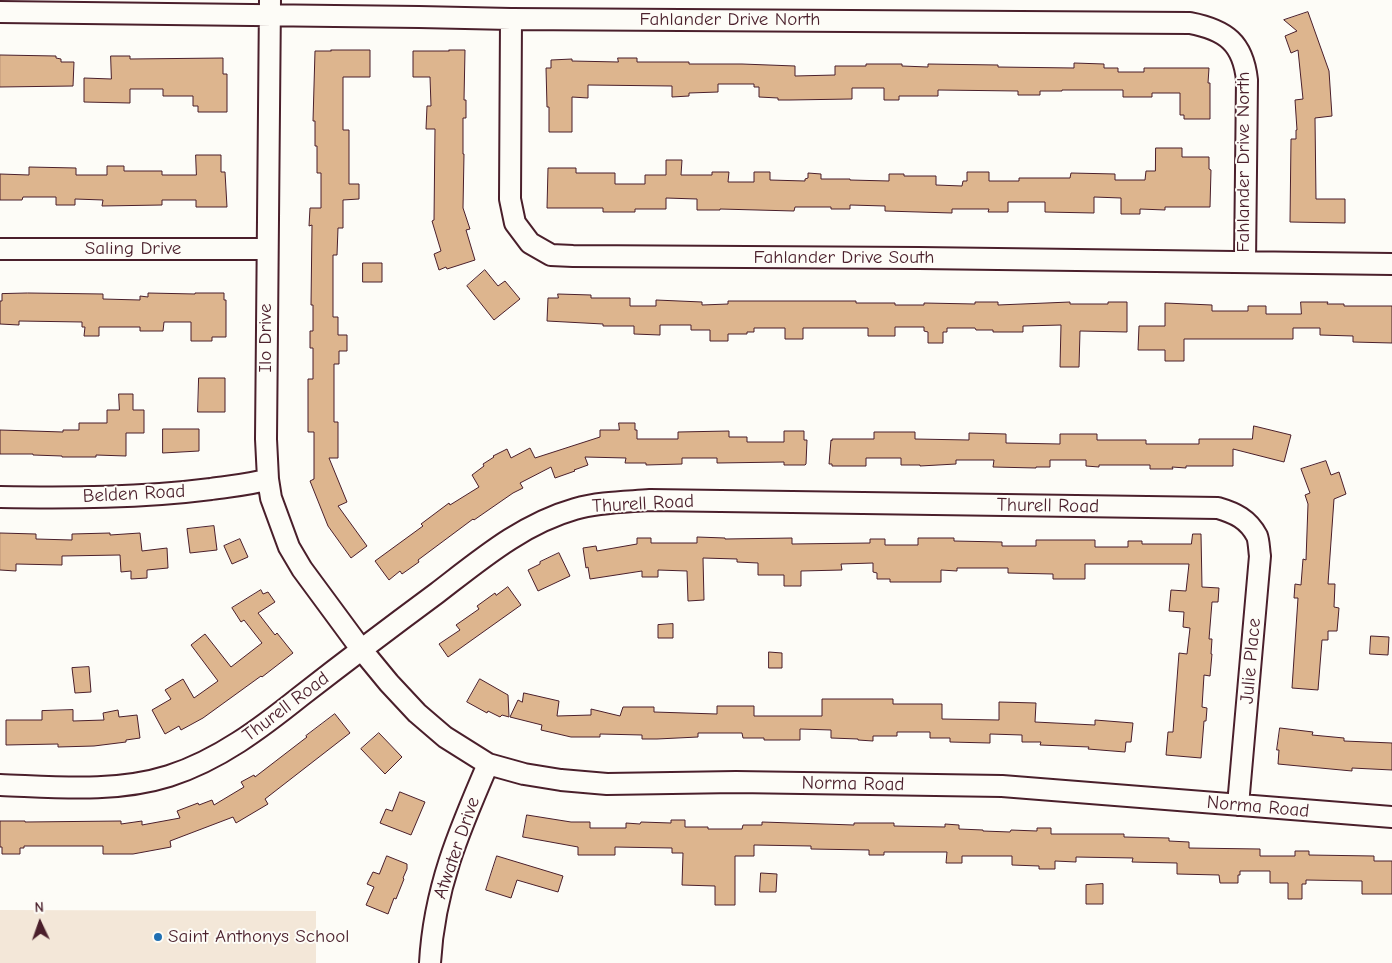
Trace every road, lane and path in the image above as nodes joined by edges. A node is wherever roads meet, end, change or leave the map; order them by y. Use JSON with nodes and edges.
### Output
{"nodes":[{"id":1,"x":270,"y":8,"type":"edge"},
{"id":2,"x":0,"y":12,"type":"edge"},
{"id":3,"x":511,"y":19,"type":"junction"},
{"id":4,"x":0,"y":249,"type":"edge"},
{"id":5,"x":267,"y":249,"type":"junction"},
{"id":6,"x":1245,"y":262,"type":"junction"},
{"id":7,"x":1392,"y":264,"type":"edge"},
{"id":8,"x":268,"y":479,"type":"junction"},
{"id":9,"x":0,"y":497,"type":"edge"},
{"id":10,"x":1246,"y":521,"type":"joint"},
{"id":11,"x":361,"y":649,"type":"junction"},
{"id":12,"x":488,"y":764,"type":"junction"},
{"id":13,"x":0,"y":786,"type":"edge"},
{"id":14,"x":1238,"y":805,"type":"junction"},
{"id":15,"x":1392,"y":817,"type":"edge"},
{"id":16,"x":430,"y":963,"type":"edge"}],
"edges":[{"from":1,"to":2,"type":"street","name":"Fahlander Drive North"},
{"from":1,"to":3,"type":"street","name":"Fahlander Drive North"},
{"from":1,"to":5,"type":"street","name":"Ilo Drive"},
{"from":3,"to":6,"type":"street","name":"Fahlander Drive South"},
{"from":3,"to":6,"type":"street","name":"Fahlander Drive North"},
{"from":4,"to":5,"type":"street","name":"Saling Drive"},
{"from":5,"to":8,"type":"street","name":"Ilo Drive"},
{"from":6,"to":7,"type":"street","name":"Fahlander Drive South"},
{"from":8,"to":9,"type":"street","name":"Belden Road"},
{"from":8,"to":11,"type":"street","name":"Ilo Drive"},
{"from":10,"to":11,"type":"street","name":"Thurell Road"},
{"from":10,"to":14,"type":"street","name":"Julie Place"},
{"from":11,"to":12,"type":"street","name":"Norma Road"},
{"from":11,"to":13,"type":"street","name":"Thurell Road"},
{"from":12,"to":14,"type":"street","name":"Norma Road"},
{"from":12,"to":16,"type":"street","name":"Atwater Drive"},
{"from":14,"to":15,"type":"street","name":"Norma Road"}]}
